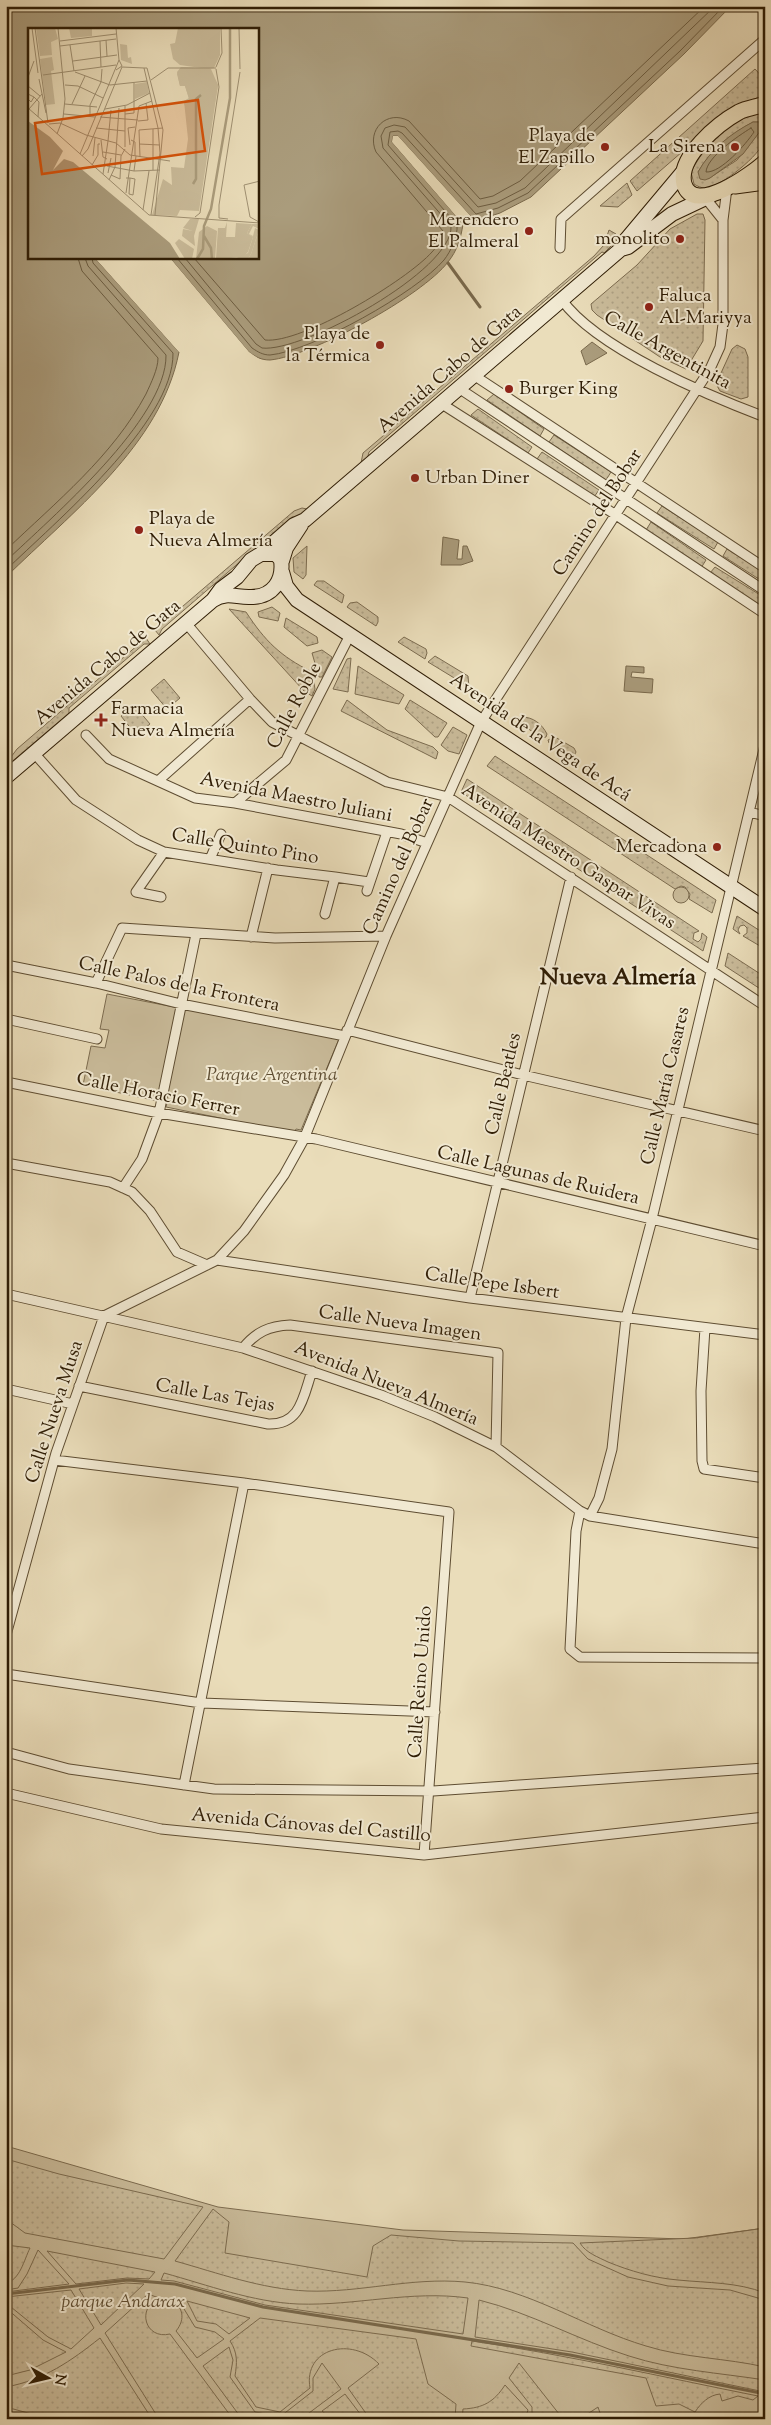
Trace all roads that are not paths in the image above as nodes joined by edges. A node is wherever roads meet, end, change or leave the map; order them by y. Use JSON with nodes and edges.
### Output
{"nodes":[{"id":1,"x":765,"y":39,"type":"edge"},
{"id":2,"x":763,"y":106,"type":"edge"},
{"id":3,"x":765,"y":162,"type":"edge"},
{"id":4,"x":684,"y":172,"type":"junction"},
{"id":5,"x":765,"y":182,"type":"edge"},
{"id":6,"x":716,"y":193,"type":"junction"},
{"id":7,"x":723,"y":220,"type":"junction"},
{"id":8,"x":560,"y":248,"type":"dead end"},
{"id":9,"x":621,"y":250,"type":"junction"},
{"id":10,"x":562,"y":300,"type":"junction"},
{"id":11,"x":475,"y":376,"type":"junction"},
{"id":12,"x":460,"y":389,"type":"junction"},
{"id":13,"x":698,"y":390,"type":"junction"},
{"id":14,"x":442,"y":404,"type":"junction"},
{"id":15,"x":765,"y":418,"type":"edge"},
{"id":16,"x":636,"y":484,"type":"junction"},
{"id":17,"x":626,"y":500,"type":"junction"},
{"id":18,"x":616,"y":515,"type":"junction"},
{"id":19,"x":304,"y":520,"type":"junction"},
{"id":20,"x":261,"y":554,"type":"junction"},
{"id":21,"x":282,"y":567,"type":"junction"},
{"id":22,"x":765,"y":568,"type":"edge"},
{"id":23,"x":236,"y":577,"type":"junction"},
{"id":24,"x":765,"y":592,"type":"edge"},
{"id":25,"x":264,"y":594,"type":"junction"},
{"id":26,"x":242,"y":596,"type":"junction"},
{"id":27,"x":296,"y":598,"type":"junction"},
{"id":28,"x":213,"y":600,"type":"junction"},
{"id":29,"x":765,"y":614,"type":"edge"},
{"id":30,"x":186,"y":623,"type":"junction"},
{"id":31,"x":350,"y":635,"type":"junction"},
{"id":32,"x":250,"y":700,"type":"junction"},
{"id":33,"x":481,"y":722,"type":"junction"},
{"id":34,"x":86,"y":735,"type":"dead end"},
{"id":35,"x":300,"y":736,"type":"junction"},
{"id":36,"x":765,"y":745,"type":"edge"},
{"id":37,"x":34,"y":753,"type":"junction"},
{"id":38,"x":6,"y":777,"type":"edge"},
{"id":39,"x":158,"y":781,"type":"junction"},
{"id":40,"x":448,"y":798,"type":"junction"},
{"id":41,"x":235,"y":803,"type":"junction"},
{"id":42,"x":749,"y":812,"type":"junction"},
{"id":43,"x":765,"y":816,"type":"edge"},
{"id":44,"x":386,"y":832,"type":"junction"},
{"id":45,"x":221,"y":834,"type":"dead end"},
{"id":46,"x":427,"y":843,"type":"junction"},
{"id":47,"x":164,"y":852,"type":"junction"},
{"id":48,"x":210,"y":860,"type":"junction"},
{"id":49,"x":268,"y":868,"type":"junction"},
{"id":50,"x":335,"y":877,"type":"junction"},
{"id":51,"x":571,"y":877,"type":"junction"},
{"id":52,"x":730,"y":887,"type":"junction"},
{"id":53,"x":161,"y":897,"type":"dead end"},
{"id":54,"x":765,"y":909,"type":"edge"},
{"id":55,"x":325,"y":914,"type":"dead end"},
{"id":56,"x":196,"y":934,"type":"junction"},
{"id":57,"x":386,"y":936,"type":"junction"},
{"id":58,"x":251,"y":937,"type":"junction"},
{"id":59,"x":6,"y":965,"type":"edge"},
{"id":60,"x":710,"y":970,"type":"junction"},
{"id":61,"x":96,"y":983,"type":"junction"},
{"id":62,"x":180,"y":1004,"type":"junction"},
{"id":63,"x":765,"y":1006,"type":"edge"},
{"id":64,"x":6,"y":1019,"type":"edge"},
{"id":65,"x":346,"y":1033,"type":"junction"},
{"id":66,"x":97,"y":1039,"type":"dead end"},
{"id":67,"x":523,"y":1075,"type":"junction"},
{"id":68,"x":6,"y":1082,"type":"edge"},
{"id":69,"x":677,"y":1111,"type":"junction"},
{"id":70,"x":159,"y":1112,"type":"junction"},
{"id":71,"x":765,"y":1131,"type":"edge"},
{"id":72,"x":304,"y":1139,"type":"junction"},
{"id":73,"x":6,"y":1163,"type":"edge"},
{"id":74,"x":498,"y":1183,"type":"junction"},
{"id":75,"x":123,"y":1188,"type":"junction"},
{"id":76,"x":652,"y":1220,"type":"junction"},
{"id":77,"x":765,"y":1246,"type":"edge"},
{"id":78,"x":217,"y":1260,"type":"junction"},
{"id":79,"x":207,"y":1265,"type":"junction"},
{"id":80,"x":6,"y":1294,"type":"edge"},
{"id":81,"x":470,"y":1298,"type":"junction"},
{"id":82,"x":104,"y":1316,"type":"junction"},
{"id":83,"x":626,"y":1318,"type":"junction"},
{"id":84,"x":705,"y":1328,"type":"junction"},
{"id":85,"x":765,"y":1335,"type":"edge"},
{"id":86,"x":243,"y":1348,"type":"junction"},
{"id":87,"x":312,"y":1371,"type":"junction"},
{"id":88,"x":79,"y":1386,"type":"junction"},
{"id":89,"x":6,"y":1389,"type":"edge"},
{"id":90,"x":73,"y":1404,"type":"junction"},
{"id":91,"x":496,"y":1447,"type":"junction"},
{"id":92,"x":54,"y":1460,"type":"junction"},
{"id":93,"x":765,"y":1478,"type":"edge"},
{"id":94,"x":244,"y":1483,"type":"junction"},
{"id":95,"x":580,"y":1511,"type":"junction"},
{"id":96,"x":590,"y":1516,"type":"junction"},
{"id":97,"x":765,"y":1544,"type":"edge"},
{"id":98,"x":6,"y":1635,"type":"edge"},
{"id":99,"x":765,"y":1658,"type":"edge"},
{"id":100,"x":6,"y":1674,"type":"edge"},
{"id":101,"x":201,"y":1703,"type":"junction"},
{"id":102,"x":435,"y":1712,"type":"junction"},
{"id":103,"x":6,"y":1752,"type":"edge"},
{"id":104,"x":765,"y":1768,"type":"edge"},
{"id":105,"x":184,"y":1785,"type":"junction"},
{"id":106,"x":429,"y":1791,"type":"junction"},
{"id":107,"x":6,"y":1793,"type":"edge"},
{"id":108,"x":765,"y":1818,"type":"edge"},
{"id":109,"x":424,"y":1855,"type":"junction"}],
"edges":[{"from":1,"to":8,"type":"street"},
{"from":2,"to":4,"type":"main road"},
{"from":3,"to":6,"type":"main road"},
{"from":4,"to":6,"type":"main road"},
{"from":4,"to":9,"type":"main road","name":"Avenida Cabo de Gata"},
{"from":5,"to":6,"type":"main road"},
{"from":6,"to":7,"type":"street","name":"Camino del Bobar"},
{"from":6,"to":7,"type":"street"},
{"from":6,"to":9,"type":"main road","name":"Avenida Cabo de Gata"},
{"from":7,"to":13,"type":"street","name":"Camino del Bobar"},
{"from":9,"to":10,"type":"main road","name":"Avenida Cabo de Gata"},
{"from":10,"to":11,"type":"main road","name":"Avenida Cabo de Gata"},
{"from":10,"to":13,"type":"street","name":"Calle Argentinita"},
{"from":11,"to":12,"type":"main road","name":"Avenida Cabo de Gata"},
{"from":11,"to":16,"type":"street"},
{"from":12,"to":14,"type":"main road","name":"Avenida Cabo de Gata"},
{"from":12,"to":17,"type":"street"},
{"from":13,"to":15,"type":"street","name":"Calle Argentinita"},
{"from":13,"to":16,"type":"street","name":"Camino del Bobar"},
{"from":14,"to":18,"type":"street"},
{"from":14,"to":19,"type":"main road","name":"Avenida Cabo de Gata"},
{"from":16,"to":17,"type":"street","name":"Camino del Bobar"},
{"from":16,"to":22,"type":"street"},
{"from":17,"to":18,"type":"street","name":"Camino del Bobar"},
{"from":17,"to":24,"type":"street"},
{"from":18,"to":29,"type":"street"},
{"from":18,"to":33,"type":"street","name":"Camino del Bobar"},
{"from":19,"to":20,"type":"main road","name":"Avenida Cabo de Gata"},
{"from":19,"to":21,"type":"main road","name":"Avenida Cabo de Gata"},
{"from":20,"to":21,"type":"main road"},
{"from":20,"to":23,"type":"main road","name":"Avenida Cabo de Gata"},
{"from":21,"to":25,"type":"main road"},
{"from":21,"to":27,"type":"main road","name":"Avenida de la Vega de Acá"},
{"from":23,"to":26,"type":"main road"},
{"from":23,"to":28,"type":"main road","name":"Avenida Cabo de Gata"},
{"from":25,"to":26,"type":"main road"},
{"from":25,"to":27,"type":"main road","name":"Avenida de la Vega de Acá"},
{"from":26,"to":28,"type":"main road","name":"Avenida Cabo de Gata"},
{"from":27,"to":31,"type":"main road","name":"Avenida de la Vega de Acá"},
{"from":28,"to":30,"type":"main road","name":"Avenida Cabo de Gata"},
{"from":30,"to":32,"type":"street","name":"Avenida Maestro Gaspar Vivas"},
{"from":30,"to":37,"type":"main road","name":"Avenida Cabo de Gata"},
{"from":31,"to":33,"type":"main road","name":"Avenida de la Vega de Acá"},
{"from":31,"to":35,"type":"street","name":"Calle Roble"},
{"from":32,"to":35,"type":"street","name":"Avenida Maestro Gaspar Vivas"},
{"from":32,"to":39,"type":"street"},
{"from":33,"to":40,"type":"street","name":"Camino del Bobar"},
{"from":33,"to":52,"type":"main road","name":"Avenida de la Vega de Acá"},
{"from":34,"to":39,"type":"street","name":"Avenida Maestro Juliani"},
{"from":35,"to":40,"type":"street","name":"Avenida Maestro Gaspar Vivas"},
{"from":35,"to":41,"type":"street","name":"Calle Roble"},
{"from":36,"to":42,"type":"street","name":"Calle María Casares"},
{"from":37,"to":38,"type":"main road","name":"Avenida Cabo de Gata"},
{"from":37,"to":47,"type":"street","name":"Calle Quinto Pino"},
{"from":39,"to":41,"type":"street","name":"Avenida Maestro Juliani"},
{"from":40,"to":46,"type":"street","name":"Camino del Bobar"},
{"from":40,"to":51,"type":"street","name":"Avenida Maestro Gaspar Vivas"},
{"from":41,"to":44,"type":"street","name":"Avenida Maestro Juliani"},
{"from":42,"to":43,"type":"street"},
{"from":42,"to":52,"type":"street","name":"Calle María Casares"},
{"from":44,"to":46,"type":"street","name":"Avenida Maestro Juliani"},
{"from":44,"to":50,"type":"street","name":"Calle Quinto Pino"},
{"from":45,"to":48,"type":"street"},
{"from":46,"to":57,"type":"street","name":"Camino del Bobar"},
{"from":47,"to":48,"type":"street","name":"Calle Quinto Pino"},
{"from":47,"to":53,"type":"street"},
{"from":48,"to":49,"type":"street","name":"Calle Quinto Pino"},
{"from":49,"to":50,"type":"street","name":"Calle Quinto Pino"},
{"from":49,"to":58,"type":"street"},
{"from":50,"to":55,"type":"street","name":"Calle Quinto Pino"},
{"from":51,"to":60,"type":"street","name":"Avenida Maestro Gaspar Vivas"},
{"from":51,"to":67,"type":"street","name":"Calle Beatles"},
{"from":52,"to":54,"type":"main road","name":"Avenida de la Vega de Acá"},
{"from":52,"to":60,"type":"street","name":"Calle María Casares"},
{"from":56,"to":58,"type":"street"},
{"from":56,"to":61,"type":"street"},
{"from":56,"to":62,"type":"street"},
{"from":57,"to":58,"type":"street"},
{"from":57,"to":65,"type":"street","name":"Camino del Bobar"},
{"from":59,"to":61,"type":"street","name":"Calle Palos de la Frontera"},
{"from":60,"to":63,"type":"street","name":"Avenida Maestro Gaspar Vivas"},
{"from":60,"to":69,"type":"street","name":"Calle María Casares"},
{"from":61,"to":62,"type":"street","name":"Calle Palos de la Frontera"},
{"from":62,"to":65,"type":"street","name":"Calle Palos de la Frontera"},
{"from":62,"to":70,"type":"street"},
{"from":64,"to":66,"type":"street"},
{"from":65,"to":67,"type":"street","name":"Calle Palos de la Frontera"},
{"from":65,"to":72,"type":"street","name":"Camino del Bobar"},
{"from":67,"to":69,"type":"street","name":"Calle Palos de la Frontera"},
{"from":67,"to":74,"type":"street","name":"Calle Beatles"},
{"from":68,"to":70,"type":"street","name":"Calle Horacio Ferrer"},
{"from":69,"to":71,"type":"street","name":"Calle Palos de la Frontera"},
{"from":69,"to":76,"type":"street","name":"Calle María Casares"},
{"from":70,"to":72,"type":"street","name":"Calle Horacio Ferrer"},
{"from":70,"to":75,"type":"street"},
{"from":72,"to":74,"type":"street","name":"Calle Lagunas de Ruidera"},
{"from":72,"to":78,"type":"street","name":"Camino del Bobar"},
{"from":73,"to":75,"type":"street"},
{"from":74,"to":76,"type":"street","name":"Calle Lagunas de Ruidera"},
{"from":74,"to":81,"type":"street","name":"Calle Beatles"},
{"from":75,"to":79,"type":"street"},
{"from":76,"to":77,"type":"street","name":"Calle Lagunas de Ruidera"},
{"from":76,"to":83,"type":"street","name":"Calle María Casares"},
{"from":78,"to":79,"type":"street","name":"Camino del Bobar"},
{"from":78,"to":81,"type":"street","name":"Calle Pepe Isbert"},
{"from":79,"to":82,"type":"street","name":"Camino del Bobar"},
{"from":80,"to":82,"type":"street","name":"Avenida Nueva Almería"},
{"from":81,"to":83,"type":"street","name":"Calle Pepe Isbert"},
{"from":82,"to":86,"type":"street","name":"Avenida Nueva Almería"},
{"from":82,"to":88,"type":"street","name":"Calle Nueva Musa"},
{"from":83,"to":84,"type":"street","name":"Calle Pepe Isbert"},
{"from":83,"to":96,"type":"street","name":"Calle María Casares"},
{"from":84,"to":85,"type":"street","name":"Calle Pepe Isbert"},
{"from":84,"to":93,"type":"street"},
{"from":86,"to":87,"type":"street","name":"Avenida Nueva Almería"},
{"from":86,"to":91,"type":"street","name":"Calle Nueva Imagen"},
{"from":87,"to":88,"type":"street","name":"Calle Las Tejas"},
{"from":87,"to":91,"type":"street","name":"Avenida Nueva Almería"},
{"from":88,"to":90,"type":"street","name":"Calle Nueva Musa"},
{"from":89,"to":90,"type":"street"},
{"from":90,"to":92,"type":"street","name":"Calle Nueva Musa"},
{"from":91,"to":95,"type":"street","name":"Avenida Nueva Almería"},
{"from":92,"to":94,"type":"street"},
{"from":92,"to":98,"type":"street","name":"Calle Nueva Musa"},
{"from":94,"to":101,"type":"street"},
{"from":94,"to":102,"type":"street","name":"Calle Reino Unido"},
{"from":95,"to":96,"type":"street","name":"Avenida Nueva Almería"},
{"from":95,"to":99,"type":"street"},
{"from":96,"to":97,"type":"street","name":"Avenida Nueva Almería"},
{"from":100,"to":101,"type":"street"},
{"from":101,"to":102,"type":"street"},
{"from":101,"to":105,"type":"street"},
{"from":102,"to":106,"type":"street","name":"Calle Reino Unido"},
{"from":103,"to":105,"type":"street","name":"Avenida Cánovas del Castillo"},
{"from":104,"to":106,"type":"street","name":"Avenida Cánovas del Castillo"},
{"from":105,"to":106,"type":"street","name":"Avenida Cánovas del Castillo"},
{"from":106,"to":109,"type":"street","name":"Calle Reino Unido"},
{"from":107,"to":109,"type":"street","name":"Avenida Cánovas del Castillo"},
{"from":108,"to":109,"type":"street","name":"Avenida Cánovas del Castillo"}]}
